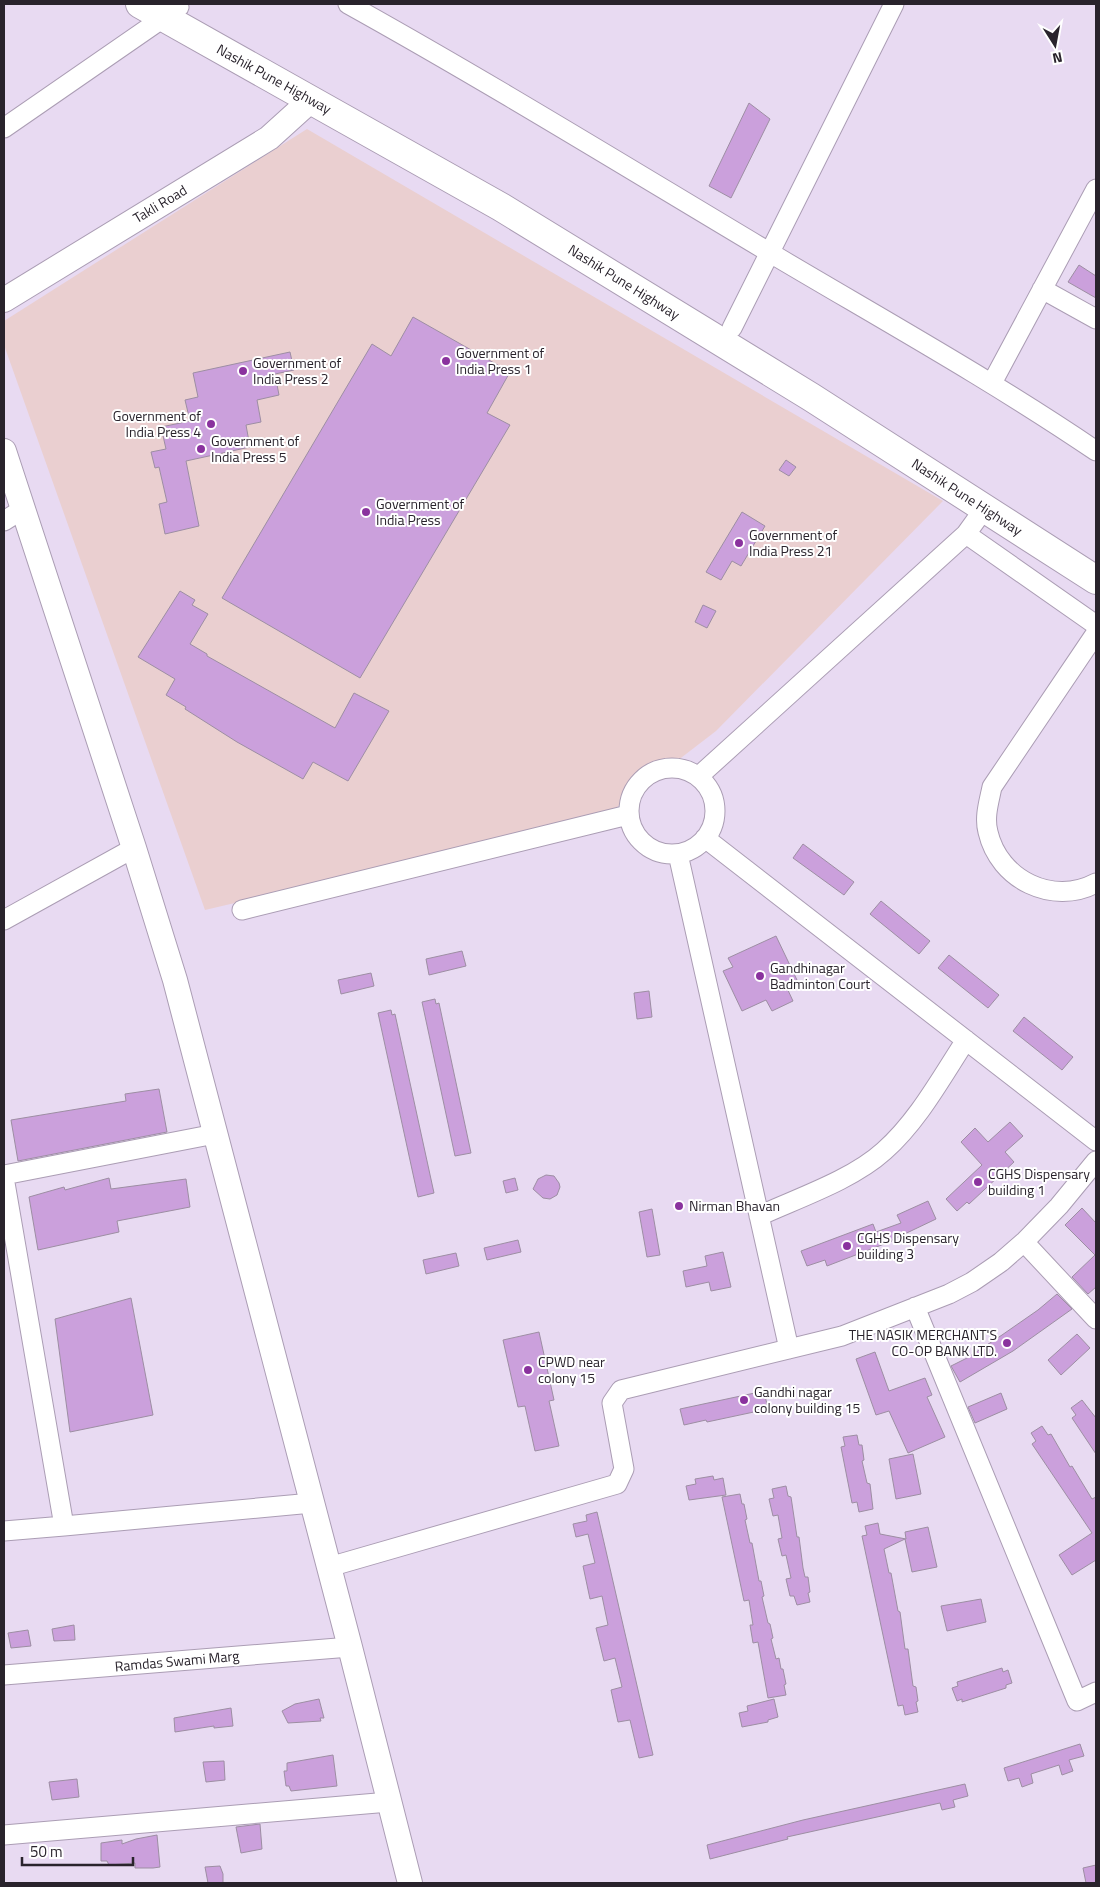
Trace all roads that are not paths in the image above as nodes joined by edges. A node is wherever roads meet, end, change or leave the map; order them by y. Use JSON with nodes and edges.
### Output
{"nodes":[{"id":1,"x":140,"y":4,"type":"edge"},
{"id":2,"x":348,"y":4,"type":"edge"},
{"id":3,"x":894,"y":4,"type":"edge"},
{"id":4,"x":172,"y":10,"type":"edge"},
{"id":5,"x":311,"y":100,"type":"junction"},
{"id":6,"x":4,"y":128,"type":"edge"},
{"id":7,"x":1095,"y":193,"type":"edge"},
{"id":8,"x":770,"y":253,"type":"junction"},
{"id":9,"x":1042,"y":289,"type":"junction"},
{"id":10,"x":4,"y":300,"type":"edge"},
{"id":11,"x":1096,"y":318,"type":"edge"},
{"id":12,"x":732,"y":328,"type":"junction"},
{"id":13,"x":992,"y":383,"type":"junction"},
{"id":14,"x":4,"y":451,"type":"edge"},
{"id":15,"x":1096,"y":451,"type":"edge"},
{"id":16,"x":984,"y":509,"type":"junction"},
{"id":17,"x":13,"y":515,"type":"edge"},
{"id":18,"x":966,"y":534,"type":"junction"},
{"id":19,"x":1096,"y":560,"type":"edge"},
{"id":20,"x":1096,"y":580,"type":"edge"},
{"id":21,"x":1096,"y":625,"type":"edge"},
{"id":22,"x":1096,"y":633,"type":"edge"},
{"id":23,"x":699,"y":776,"type":"junction"},
{"id":24,"x":628,"y":815,"type":"junction"},
{"id":25,"x":705,"y":838,"type":"junction"},
{"id":26,"x":134,"y":848,"type":"junction"},
{"id":27,"x":678,"y":854,"type":"junction"},
{"id":28,"x":1096,"y":883,"type":"edge"},
{"id":29,"x":242,"y":910,"type":"dead end"},
{"id":30,"x":4,"y":920,"type":"edge"},
{"id":31,"x":966,"y":1040,"type":"junction"},
{"id":32,"x":215,"y":1134,"type":"junction"},
{"id":33,"x":1096,"y":1141,"type":"edge"},
{"id":34,"x":1096,"y":1161,"type":"edge"},
{"id":35,"x":4,"y":1176,"type":"edge"},
{"id":36,"x":759,"y":1216,"type":"junction"},
{"id":37,"x":1024,"y":1242,"type":"junction"},
{"id":38,"x":915,"y":1307,"type":"junction"},
{"id":39,"x":1096,"y":1319,"type":"edge"},
{"id":40,"x":789,"y":1349,"type":"junction"},
{"id":41,"x":312,"y":1502,"type":"junction"},
{"id":42,"x":64,"y":1526,"type":"junction"},
{"id":43,"x":4,"y":1532,"type":"edge"},
{"id":44,"x":329,"y":1567,"type":"junction"},
{"id":45,"x":350,"y":1647,"type":"junction"},
{"id":46,"x":4,"y":1675,"type":"edge"},
{"id":47,"x":1096,"y":1692,"type":"edge"},
{"id":48,"x":389,"y":1802,"type":"junction"},
{"id":49,"x":4,"y":1835,"type":"edge"},
{"id":50,"x":410,"y":1883,"type":"edge"}],
"edges":[{"from":1,"to":4,"type":"highway","name":"Nashik Pune Highway"},
{"from":2,"to":8,"type":"street"},
{"from":3,"to":8,"type":"street"},
{"from":4,"to":5,"type":"highway","name":"Nashik Pune Highway"},
{"from":4,"to":6,"type":"street"},
{"from":4,"to":12,"type":"highway","name":"Nashik Pune Highway"},
{"from":5,"to":10,"type":"main road","name":"Takli Road"},
{"from":5,"to":16,"type":"highway","name":"Nashik Pune Highway"},
{"from":7,"to":9,"type":"street"},
{"from":8,"to":12,"type":"street"},
{"from":8,"to":13,"type":"street"},
{"from":9,"to":11,"type":"street"},
{"from":9,"to":13,"type":"street"},
{"from":12,"to":19,"type":"highway","name":"Nashik Pune Highway"},
{"from":13,"to":15,"type":"street"},
{"from":14,"to":17,"type":"main road"},
{"from":16,"to":18,"type":"street"},
{"from":16,"to":20,"type":"highway","name":"Nashik Pune Highway"},
{"from":17,"to":26,"type":"main road"},
{"from":18,"to":21,"type":"street"},
{"from":18,"to":23,"type":"street"},
{"from":22,"to":28,"type":"street"},
{"from":23,"to":24,"type":"street"},
{"from":23,"to":25,"type":"street"},
{"from":24,"to":27,"type":"street"},
{"from":24,"to":29,"type":"street"},
{"from":25,"to":27,"type":"street"},
{"from":25,"to":31,"type":"street"},
{"from":26,"to":30,"type":"street"},
{"from":26,"to":32,"type":"main road"},
{"from":27,"to":36,"type":"street"},
{"from":31,"to":33,"type":"street"},
{"from":31,"to":36,"type":"street"},
{"from":32,"to":35,"type":"street"},
{"from":32,"to":41,"type":"main road"},
{"from":34,"to":37,"type":"street"},
{"from":35,"to":42,"type":"street"},
{"from":36,"to":40,"type":"street"},
{"from":37,"to":38,"type":"street"},
{"from":37,"to":39,"type":"street"},
{"from":38,"to":40,"type":"street"},
{"from":38,"to":47,"type":"street"},
{"from":40,"to":44,"type":"street"},
{"from":41,"to":42,"type":"street"},
{"from":41,"to":44,"type":"main road"},
{"from":42,"to":43,"type":"street"},
{"from":44,"to":45,"type":"main road"},
{"from":45,"to":46,"type":"street","name":"Ramdas Swami Marg"},
{"from":45,"to":48,"type":"main road"},
{"from":48,"to":49,"type":"street"},
{"from":48,"to":50,"type":"main road"}]}
